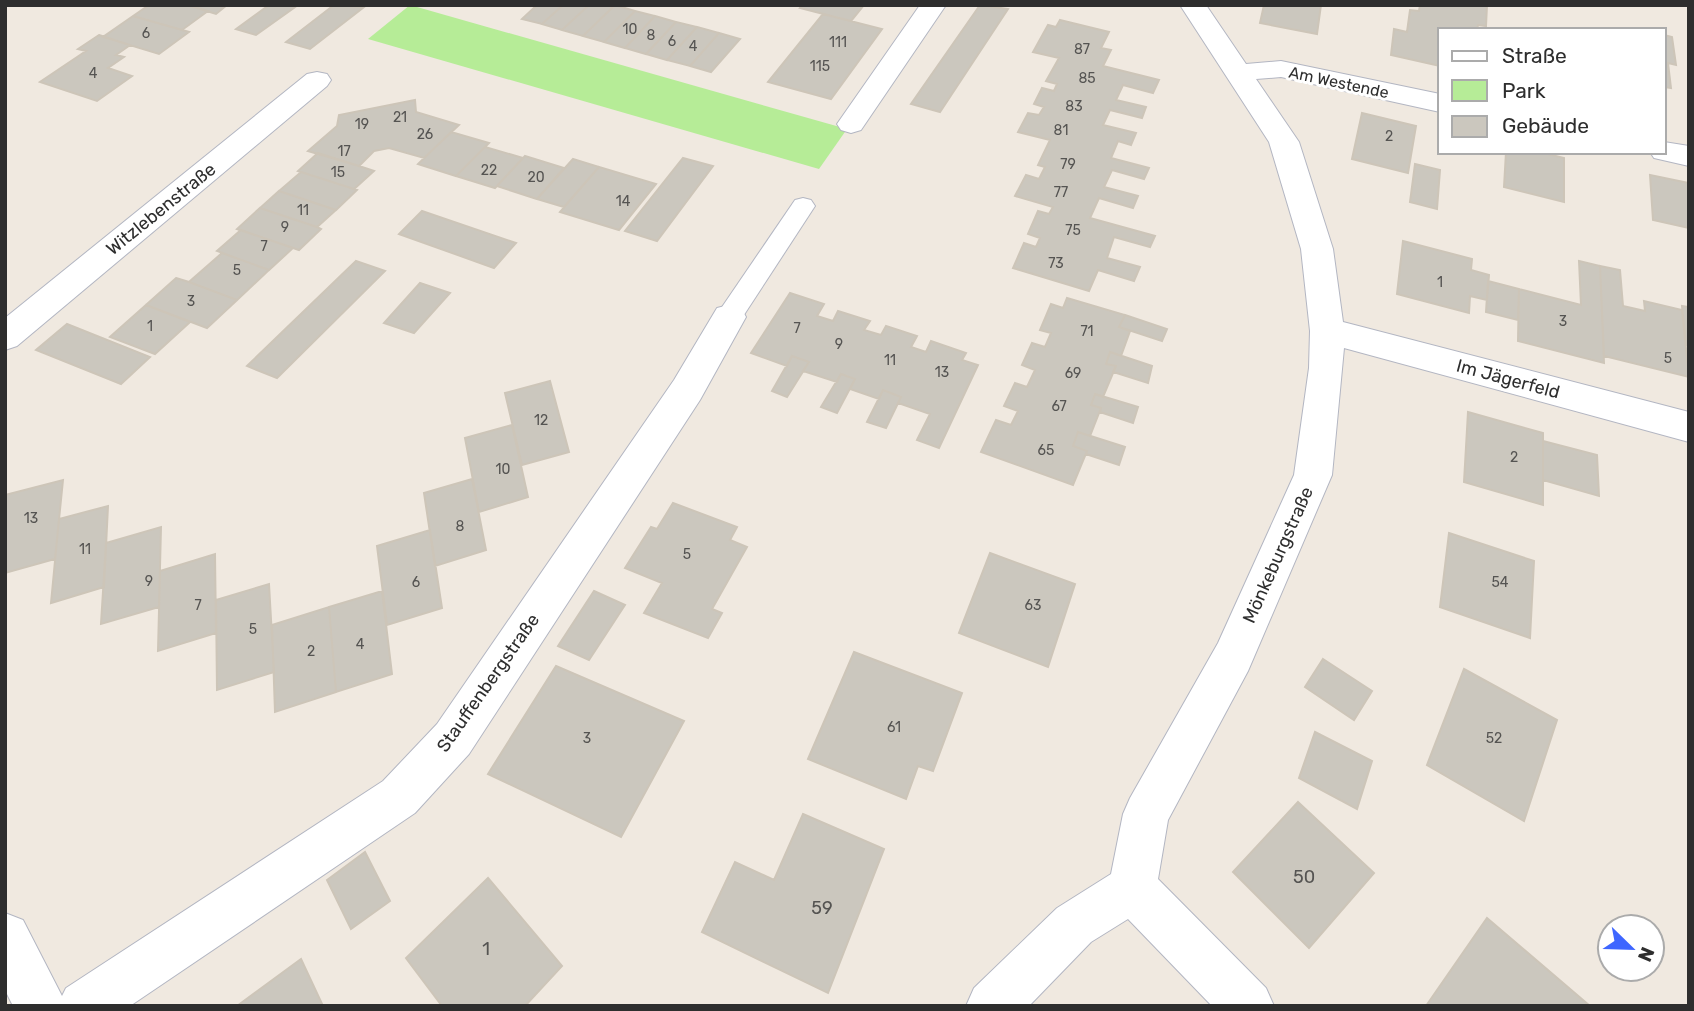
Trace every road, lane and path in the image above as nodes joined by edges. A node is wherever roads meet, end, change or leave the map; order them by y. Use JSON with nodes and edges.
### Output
{"nodes":[{"id":1,"x":933,"y":5,"type":"edge"},
{"id":2,"x":1193,"y":5,"type":"edge"},
{"id":3,"x":1237,"y":73,"type":"junction"},
{"id":4,"x":317,"y":80,"type":"dead end"},
{"id":5,"x":1438,"y":103,"type":"edge"},
{"id":6,"x":851,"y":124,"type":"dead end"},
{"id":7,"x":1666,"y":151,"type":"edge"},
{"id":8,"x":1689,"y":156,"type":"edge"},
{"id":9,"x":803,"y":206,"type":"dead end"},
{"id":10,"x":729,"y":317,"type":"joint"},
{"id":11,"x":1327,"y":331,"type":"junction"},
{"id":12,"x":5,"y":337,"type":"edge"},
{"id":13,"x":1689,"y":427,"type":"edge"},
{"id":14,"x":1132,"y":888,"type":"junction"},
{"id":15,"x":5,"y":938,"type":"edge"},
{"id":16,"x":41,"y":1006,"type":"edge"},
{"id":17,"x":84,"y":1006,"type":"edge"},
{"id":18,"x":992,"y":1006,"type":"edge"},
{"id":19,"x":1248,"y":1006,"type":"edge"}],
"edges":[{"from":1,"to":6,"type":"street"},
{"from":2,"to":3,"type":"street","name":"Mönkeburgstraße"},
{"from":3,"to":5,"type":"street","name":"Am Westende"},
{"from":3,"to":11,"type":"street","name":"Mönkeburgstraße"},
{"from":4,"to":12,"type":"street","name":"Witzlebenstraße"},
{"from":7,"to":8,"type":"street"},
{"from":9,"to":10,"type":"lane"},
{"from":10,"to":17,"type":"street","name":"Stauffenbergstraße"},
{"from":11,"to":13,"type":"street","name":"Im Jägerfeld"},
{"from":11,"to":14,"type":"street","name":"Mönkeburgstraße"},
{"from":14,"to":18,"type":"street"},
{"from":14,"to":19,"type":"street"},
{"from":15,"to":16,"type":"street"}]}
